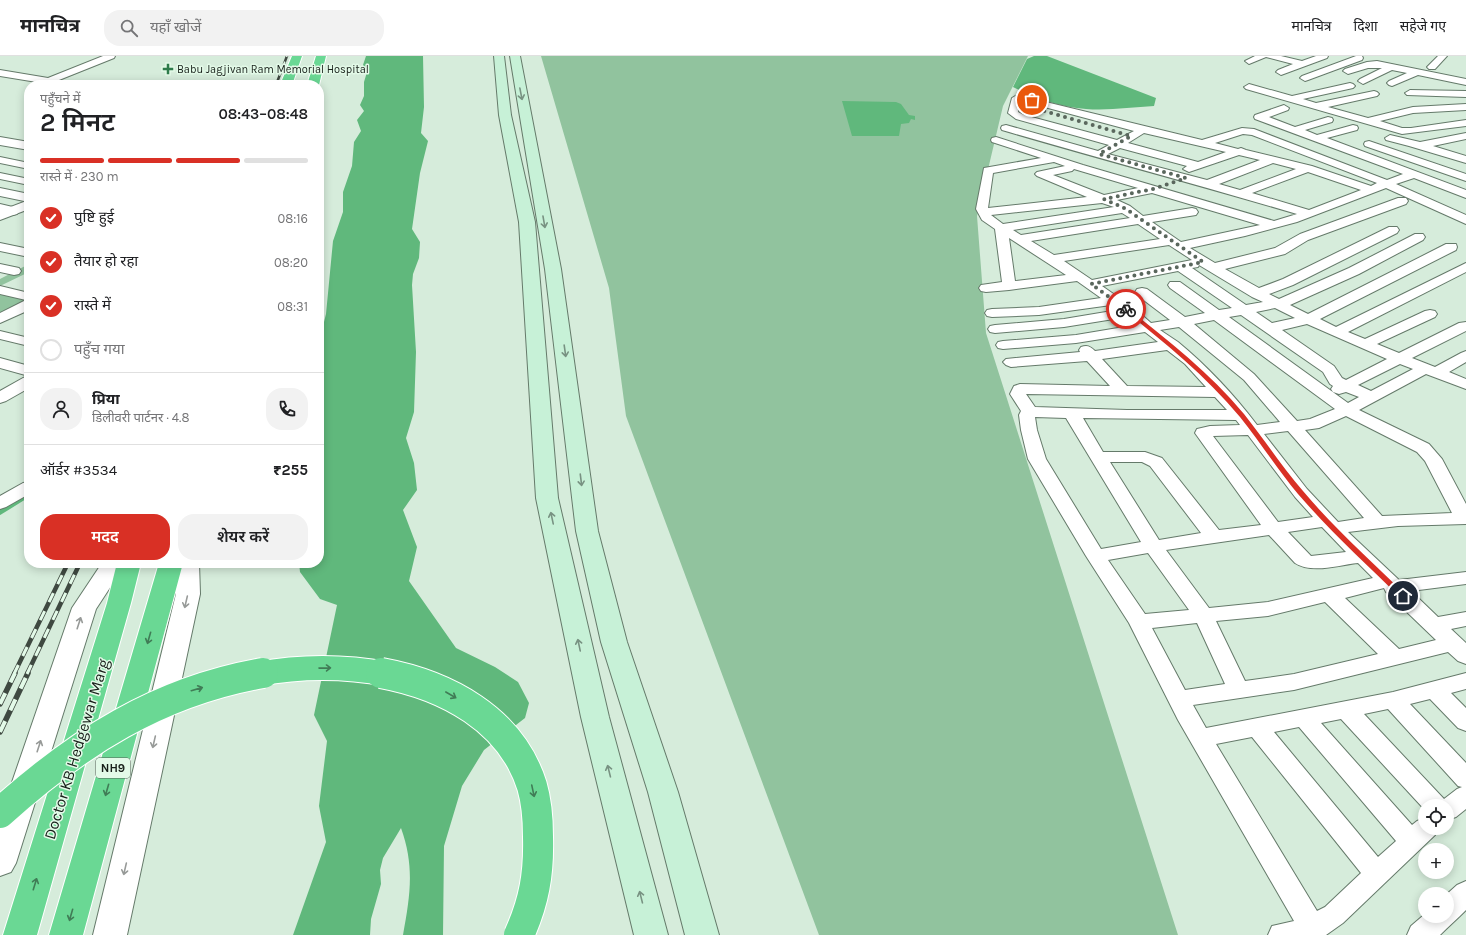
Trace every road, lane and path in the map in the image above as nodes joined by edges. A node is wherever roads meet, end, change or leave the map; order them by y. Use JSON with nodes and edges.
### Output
{"nodes":[{"id":1,"x":88,"y":56,"type":"edge"},
{"id":2,"x":297,"y":56,"type":"edge"},
{"id":3,"x":321,"y":56,"type":"edge"},
{"id":4,"x":499,"y":56,"type":"edge"},
{"id":5,"x":515,"y":56,"type":"edge"},
{"id":6,"x":1270,"y":56,"type":"edge"},
{"id":7,"x":1324,"y":56,"type":"edge"},
{"id":8,"x":1365,"y":56,"type":"edge"},
{"id":9,"x":1382,"y":56,"type":"edge"},
{"id":10,"x":1443,"y":56,"type":"edge"},
{"id":11,"x":109,"y":57,"type":"edge"},
{"id":12,"x":1393,"y":60,"type":"edge"},
{"id":13,"x":1302,"y":64,"type":"junction"},
{"id":14,"x":1432,"y":67,"type":"junction"},
{"id":15,"x":51,"y":69,"type":"dead end"},
{"id":16,"x":78,"y":69,"type":"junction"},
{"id":17,"x":1348,"y":71,"type":"dead end"},
{"id":18,"x":1281,"y":72,"type":"dead end"},
{"id":19,"x":1418,"y":72,"type":"junction"},
{"id":20,"x":0,"y":73,"type":"edge"},
{"id":21,"x":1466,"y":74,"type":"edge"},
{"id":22,"x":1442,"y":77,"type":"junction"},
{"id":23,"x":1305,"y":78,"type":"dead end"},
{"id":24,"x":43,"y":80,"type":"edge"},
{"id":25,"x":51,"y":80,"type":"edge"},
{"id":26,"x":288,"y":80,"type":"edge"},
{"id":27,"x":314,"y":80,"type":"edge"},
{"id":28,"x":1363,"y":81,"type":"dead end"},
{"id":29,"x":1466,"y":82,"type":"edge"},
{"id":30,"x":1392,"y":83,"type":"dead end"},
{"id":31,"x":1425,"y":85,"type":"dead end"},
{"id":32,"x":1350,"y":86,"type":"dead end"},
{"id":33,"x":1249,"y":87,"type":"dead end"},
{"id":34,"x":1374,"y":94,"type":"dead end"},
{"id":35,"x":1466,"y":94,"type":"edge"},
{"id":36,"x":1291,"y":99,"type":"junction"},
{"id":37,"x":1401,"y":99,"type":"dead end"},
{"id":38,"x":1016,"y":103,"type":"junction"},
{"id":39,"x":1041,"y":103,"type":"junction"},
{"id":40,"x":1272,"y":104,"type":"dead end"},
{"id":41,"x":1317,"y":106,"type":"junction"},
{"id":42,"x":1030,"y":107,"type":"junction"},
{"id":43,"x":1284,"y":108,"type":"junction"},
{"id":44,"x":1364,"y":109,"type":"dead end"},
{"id":45,"x":1423,"y":109,"type":"junction"},
{"id":46,"x":1437,"y":113,"type":"junction"},
{"id":47,"x":1343,"y":114,"type":"junction"},
{"id":48,"x":1460,"y":114,"type":"edge"},
{"id":49,"x":1015,"y":115,"type":"junction"},
{"id":50,"x":1291,"y":119,"type":"dead end"},
{"id":51,"x":1328,"y":120,"type":"junction"},
{"id":52,"x":1368,"y":121,"type":"junction"},
{"id":53,"x":1466,"y":123,"type":"edge"},
{"id":54,"x":1276,"y":124,"type":"junction"},
{"id":55,"x":1006,"y":128,"type":"dead end"},
{"id":56,"x":1392,"y":128,"type":"junction"},
{"id":57,"x":1143,"y":130,"type":"junction"},
{"id":58,"x":1296,"y":130,"type":"junction"},
{"id":59,"x":1358,"y":134,"type":"junction"},
{"id":60,"x":1131,"y":136,"type":"junction"},
{"id":61,"x":1404,"y":136,"type":"junction"},
{"id":62,"x":1466,"y":136,"type":"edge"},
{"id":63,"x":1318,"y":138,"type":"junction"},
{"id":64,"x":996,"y":140,"type":"dead end"},
{"id":65,"x":0,"y":141,"type":"edge"},
{"id":66,"x":1277,"y":141,"type":"junction"},
{"id":67,"x":1328,"y":142,"type":"junction"},
{"id":68,"x":1117,"y":144,"type":"junction"},
{"id":69,"x":1203,"y":144,"type":"junction"},
{"id":70,"x":24,"y":145,"type":"edge"},
{"id":71,"x":1421,"y":145,"type":"junction"},
{"id":72,"x":1466,"y":149,"type":"edge"},
{"id":73,"x":1240,"y":151,"type":"junction"},
{"id":74,"x":1393,"y":152,"type":"junction"},
{"id":75,"x":1446,"y":153,"type":"junction"},
{"id":76,"x":1099,"y":154,"type":"junction"},
{"id":77,"x":1055,"y":159,"type":"junction"},
{"id":78,"x":1220,"y":159,"type":"junction"},
{"id":79,"x":1274,"y":159,"type":"junction"},
{"id":80,"x":1373,"y":159,"type":"junction"},
{"id":81,"x":0,"y":160,"type":"edge"},
{"id":82,"x":1466,"y":160,"type":"edge"},
{"id":83,"x":1417,"y":161,"type":"junction"},
{"id":84,"x":24,"y":165,"type":"edge"},
{"id":85,"x":1199,"y":166,"type":"junction"},
{"id":86,"x":1079,"y":167,"type":"junction"},
{"id":87,"x":1346,"y":167,"type":"junction"},
{"id":88,"x":1396,"y":167,"type":"junction"},
{"id":89,"x":1308,"y":168,"type":"junction"},
{"id":90,"x":1466,"y":169,"type":"edge"},
{"id":91,"x":1173,"y":174,"type":"junction"},
{"id":92,"x":1414,"y":174,"type":"junction"},
{"id":93,"x":1453,"y":174,"type":"junction"},
{"id":94,"x":1030,"y":175,"type":"junction"},
{"id":95,"x":0,"y":176,"type":"edge"},
{"id":96,"x":1186,"y":178,"type":"junction"},
{"id":97,"x":1466,"y":178,"type":"edge"},
{"id":98,"x":986,"y":179,"type":"junction"},
{"id":99,"x":24,"y":181,"type":"edge"},
{"id":100,"x":1432,"y":181,"type":"junction"},
{"id":101,"x":1208,"y":184,"type":"junction"},
{"id":102,"x":1376,"y":187,"type":"junction"},
{"id":103,"x":1153,"y":189,"type":"junction"},
{"id":104,"x":1075,"y":190,"type":"junction"},
{"id":105,"x":0,"y":192,"type":"edge"},
{"id":106,"x":1052,"y":192,"type":"dead end"},
{"id":107,"x":1240,"y":194,"type":"junction"},
{"id":108,"x":1466,"y":194,"type":"edge"},
{"id":109,"x":24,"y":197,"type":"edge"},
{"id":110,"x":1104,"y":199,"type":"junction"},
{"id":111,"x":1402,"y":201,"type":"dead end"},
{"id":112,"x":988,"y":203,"type":"junction"},
{"id":113,"x":24,"y":206,"type":"edge"},
{"id":114,"x":1434,"y":206,"type":"junction"},
{"id":115,"x":1126,"y":209,"type":"junction"},
{"id":116,"x":4,"y":212,"type":"edge"},
{"id":117,"x":1192,"y":212,"type":"dead end"},
{"id":118,"x":1309,"y":214,"type":"junction"},
{"id":119,"x":1464,"y":218,"type":"edge"},
{"id":120,"x":1142,"y":220,"type":"junction"},
{"id":121,"x":1274,"y":226,"type":"junction"},
{"id":122,"x":1001,"y":228,"type":"junction"},
{"id":123,"x":1393,"y":230,"type":"dead end"},
{"id":124,"x":1419,"y":238,"type":"dead end"},
{"id":125,"x":1018,"y":239,"type":"junction"},
{"id":126,"x":1175,"y":243,"type":"junction"},
{"id":127,"x":0,"y":247,"type":"edge"},
{"id":128,"x":1451,"y":247,"type":"dead end"},
{"id":129,"x":24,"y":253,"type":"edge"},
{"id":130,"x":1052,"y":259,"type":"junction"},
{"id":131,"x":1208,"y":265,"type":"junction"},
{"id":132,"x":1180,"y":266,"type":"junction"},
{"id":133,"x":1466,"y":267,"type":"edge"},
{"id":134,"x":0,"y":268,"type":"edge"},
{"id":135,"x":14,"y":271,"type":"dead end"},
{"id":136,"x":1086,"y":281,"type":"junction"},
{"id":137,"x":1175,"y":284,"type":"dead end"},
{"id":138,"x":1009,"y":286,"type":"junction"},
{"id":139,"x":986,"y":288,"type":"dead end"},
{"id":140,"x":0,"y":290,"type":"edge"},
{"id":141,"x":1142,"y":292,"type":"dead end"},
{"id":142,"x":1257,"y":294,"type":"junction"},
{"id":143,"x":24,"y":296,"type":"edge"},
{"id":144,"x":1114,"y":300,"type":"junction"},
{"id":145,"x":1279,"y":304,"type":"junction"},
{"id":146,"x":24,"y":307,"type":"edge"},
{"id":147,"x":1244,"y":310,"type":"junction"},
{"id":148,"x":1130,"y":312,"type":"junction"},
{"id":149,"x":992,"y":313,"type":"dead end"},
{"id":150,"x":1430,"y":314,"type":"dead end"},
{"id":151,"x":1216,"y":315,"type":"junction"},
{"id":152,"x":4,"y":317,"type":"edge"},
{"id":153,"x":24,"y":319,"type":"edge"},
{"id":154,"x":1309,"y":319,"type":"junction"},
{"id":155,"x":1182,"y":322,"type":"junction"},
{"id":156,"x":1464,"y":326,"type":"dead end"},
{"id":157,"x":1149,"y":327,"type":"junction"},
{"id":158,"x":1270,"y":328,"type":"junction"},
{"id":159,"x":995,"y":329,"type":"dead end"},
{"id":160,"x":1337,"y":332,"type":"junction"},
{"id":161,"x":0,"y":335,"type":"edge"},
{"id":162,"x":1076,"y":339,"type":"junction"},
{"id":163,"x":24,"y":341,"type":"edge"},
{"id":164,"x":1366,"y":344,"type":"junction"},
{"id":165,"x":1004,"y":345,"type":"dead end"},
{"id":166,"x":1172,"y":345,"type":"junction"},
{"id":167,"x":1091,"y":356,"type":"junction"},
{"id":168,"x":1466,"y":356,"type":"edge"},
{"id":169,"x":1400,"y":358,"type":"junction"},
{"id":170,"x":1012,"y":362,"type":"dead end"},
{"id":171,"x":0,"y":363,"type":"edge"},
{"id":172,"x":24,"y":370,"type":"edge"},
{"id":173,"x":1431,"y":371,"type":"junction"},
{"id":174,"x":24,"y":384,"type":"edge"},
{"id":175,"x":1466,"y":384,"type":"edge"},
{"id":176,"x":1347,"y":386,"type":"junction"},
{"id":177,"x":1122,"y":390,"type":"junction"},
{"id":178,"x":1220,"y":392,"type":"junction"},
{"id":179,"x":24,"y":394,"type":"edge"},
{"id":180,"x":1325,"y":395,"type":"junction"},
{"id":181,"x":3,"y":396,"type":"edge"},
{"id":182,"x":1372,"y":397,"type":"junction"},
{"id":183,"x":1347,"y":410,"type":"junction"},
{"id":184,"x":1030,"y":412,"type":"junction"},
{"id":185,"x":1071,"y":413,"type":"junction"},
{"id":186,"x":1241,"y":415,"type":"junction"},
{"id":187,"x":1292,"y":426,"type":"junction"},
{"id":188,"x":1252,"y":430,"type":"junction"},
{"id":189,"x":1098,"y":457,"type":"junction"},
{"id":190,"x":24,"y":490,"type":"edge"},
{"id":191,"x":0,"y":503,"type":"edge"},
{"id":192,"x":1465,"y":518,"type":"edge"},
{"id":193,"x":1377,"y":522,"type":"junction"},
{"id":194,"x":1330,"y":525,"type":"junction"},
{"id":195,"x":1273,"y":528,"type":"junction"},
{"id":196,"x":1214,"y":537,"type":"junction"},
{"id":197,"x":1153,"y":546,"type":"junction"},
{"id":198,"x":1096,"y":556,"type":"junction"},
{"id":199,"x":1362,"y":556,"type":"junction"},
{"id":200,"x":111,"y":568,"type":"edge"},
{"id":201,"x":128,"y":568,"type":"edge"},
{"id":202,"x":170,"y":568,"type":"edge"},
{"id":203,"x":187,"y":568,"type":"edge"},
{"id":204,"x":1466,"y":578,"type":"edge"},
{"id":205,"x":1390,"y":584,"type":"junction"},
{"id":206,"x":1330,"y":595,"type":"junction"},
{"id":207,"x":1203,"y":615,"type":"junction"},
{"id":208,"x":1466,"y":619,"type":"edge"},
{"id":209,"x":1139,"y":622,"type":"junction"},
{"id":210,"x":1433,"y":625,"type":"junction"},
{"id":211,"x":1460,"y":650,"type":"edge"},
{"id":212,"x":1395,"y":658,"type":"junction"},
{"id":213,"x":1466,"y":681,"type":"edge"},
{"id":214,"x":1434,"y":689,"type":"junction"},
{"id":215,"x":1239,"y":691,"type":"junction"},
{"id":216,"x":1178,"y":699,"type":"junction"},
{"id":217,"x":1393,"y":700,"type":"junction"},
{"id":218,"x":1347,"y":710,"type":"junction"},
{"id":219,"x":1304,"y":718,"type":"junction"},
{"id":220,"x":1466,"y":722,"type":"edge"},
{"id":221,"x":1257,"y":727,"type":"junction"},
{"id":222,"x":1200,"y":738,"type":"junction"},
{"id":223,"x":1466,"y":779,"type":"edge"},
{"id":224,"x":1466,"y":796,"type":"edge"},
{"id":225,"x":1430,"y":799,"type":"edge"},
{"id":226,"x":1454,"y":805,"type":"edge"},
{"id":227,"x":0,"y":813,"type":"edge"},
{"id":228,"x":1418,"y":833,"type":"edge"},
{"id":229,"x":1418,"y":835,"type":"edge"},
{"id":230,"x":0,"y":863,"type":"edge"},
{"id":231,"x":1377,"y":874,"type":"junction"},
{"id":232,"x":1466,"y":893,"type":"edge"},
{"id":233,"x":1454,"y":904,"type":"edge"},
{"id":234,"x":1434,"y":923,"type":"edge"},
{"id":235,"x":1313,"y":929,"type":"junction"},
{"id":236,"x":20,"y":935,"type":"edge"},
{"id":237,"x":66,"y":935,"type":"edge"},
{"id":238,"x":110,"y":935,"type":"edge"},
{"id":239,"x":519,"y":935,"type":"edge"},
{"id":240,"x":651,"y":935,"type":"edge"},
{"id":241,"x":702,"y":935,"type":"edge"},
{"id":242,"x":1282,"y":935,"type":"edge"},
{"id":243,"x":1421,"y":935,"type":"edge"}],
"edges":[{"from":1,"to":11,"type":"street"},
{"from":2,"to":26,"type":"highway"},
{"from":3,"to":27,"type":"highway"},
{"from":240,"to":4,"type":"main road","one_way":true},
{"from":5,"to":241,"type":"main road","one_way":true},
{"from":6,"to":13,"type":"street"},
{"from":7,"to":13,"type":"street"},
{"from":8,"to":23,"type":"street"},
{"from":9,"to":12,"type":"street"},
{"from":10,"to":14,"type":"street"},
{"from":11,"to":16,"type":"street"},
{"from":12,"to":14,"type":"street"},
{"from":12,"to":17,"type":"street"},
{"from":12,"to":19,"type":"street"},
{"from":12,"to":28,"type":"street"},
{"from":13,"to":18,"type":"street"},
{"from":14,"to":21,"type":"street"},
{"from":15,"to":16,"type":"street"},
{"from":16,"to":25,"type":"street"},
{"from":19,"to":22,"type":"street"},
{"from":19,"to":30,"type":"street"},
{"from":20,"to":24,"type":"street"},
{"from":22,"to":29,"type":"street"},
{"from":22,"to":31,"type":"street"},
{"from":32,"to":36,"type":"street"},
{"from":33,"to":36,"type":"street"},
{"from":34,"to":41,"type":"street"},
{"from":35,"to":46,"type":"street"},
{"from":36,"to":41,"type":"street"},
{"from":37,"to":45,"type":"street"},
{"from":38,"to":39,"type":"street"},
{"from":38,"to":42,"type":"street"},
{"from":38,"to":49,"type":"street"},
{"from":39,"to":42,"type":"street"},
{"from":39,"to":57,"type":"street"},
{"from":40,"to":43,"type":"street"},
{"from":41,"to":47,"type":"street"},
{"from":42,"to":49,"type":"street"},
{"from":42,"to":60,"type":"street"},
{"from":43,"to":51,"type":"street"},
{"from":43,"to":54,"type":"street"},
{"from":44,"to":47,"type":"street"},
{"from":45,"to":46,"type":"street"},
{"from":45,"to":52,"type":"street"},
{"from":46,"to":48,"type":"street"},
{"from":46,"to":56,"type":"street"},
{"from":47,"to":52,"type":"street"},
{"from":48,"to":53,"type":"street"},
{"from":48,"to":61,"type":"street"},
{"from":49,"to":68,"type":"street"},
{"from":50,"to":54,"type":"street"},
{"from":51,"to":58,"type":"street"},
{"from":51,"to":59,"type":"street"},
{"from":52,"to":56,"type":"street"},
{"from":54,"to":58,"type":"street"},
{"from":55,"to":76,"type":"street"},
{"from":56,"to":61,"type":"street"},
{"from":57,"to":60,"type":"street"},
{"from":57,"to":69,"type":"street"},
{"from":58,"to":63,"type":"street"},
{"from":59,"to":61,"type":"street"},
{"from":59,"to":63,"type":"street"},
{"from":59,"to":67,"type":"street"},
{"from":59,"to":74,"type":"street"},
{"from":60,"to":68,"type":"street"},
{"from":60,"to":78,"type":"street"},
{"from":61,"to":71,"type":"street"},
{"from":62,"to":71,"type":"street"},
{"from":63,"to":67,"type":"street"},
{"from":64,"to":77,"type":"street"},
{"from":65,"to":70,"type":"street"},
{"from":66,"to":69,"type":"street"},
{"from":66,"to":73,"type":"street"},
{"from":66,"to":87,"type":"street"},
{"from":67,"to":80,"type":"street"},
{"from":68,"to":76,"type":"street"},
{"from":68,"to":85,"type":"street"},
{"from":69,"to":73,"type":"street"},
{"from":71,"to":74,"type":"street"},
{"from":71,"to":75,"type":"street"},
{"from":72,"to":75,"type":"street"},
{"from":73,"to":78,"type":"street"},
{"from":73,"to":79,"type":"street"},
{"from":74,"to":80,"type":"street"},
{"from":74,"to":83,"type":"street"},
{"from":75,"to":82,"type":"street"},
{"from":75,"to":83,"type":"street"},
{"from":76,"to":91,"type":"street"},
{"from":77,"to":86,"type":"street"},
{"from":77,"to":98,"type":"street"},
{"from":78,"to":85,"type":"street"},
{"from":79,"to":89,"type":"street"},
{"from":79,"to":101,"type":"street"},
{"from":80,"to":87,"type":"street"},
{"from":80,"to":88,"type":"street"},
{"from":81,"to":84,"type":"street"},
{"from":83,"to":88,"type":"street"},
{"from":83,"to":93,"type":"street"},
{"from":85,"to":91,"type":"street"},
{"from":86,"to":94,"type":"street"},
{"from":86,"to":103,"type":"street"},
{"from":87,"to":102,"type":"street"},
{"from":88,"to":92,"type":"street"},
{"from":89,"to":102,"type":"street"},
{"from":89,"to":107,"type":"street"},
{"from":90,"to":93,"type":"street"},
{"from":91,"to":96,"type":"street"},
{"from":92,"to":100,"type":"street"},
{"from":92,"to":102,"type":"street"},
{"from":93,"to":97,"type":"street"},
{"from":93,"to":100,"type":"street"},
{"from":94,"to":98,"type":"street"},
{"from":94,"to":104,"type":"street"},
{"from":95,"to":99,"type":"street"},
{"from":96,"to":101,"type":"street"},
{"from":96,"to":103,"type":"street"},
{"from":98,"to":112,"type":"street"},
{"from":100,"to":108,"type":"street"},
{"from":101,"to":107,"type":"street"},
{"from":102,"to":114,"type":"street"},
{"from":102,"to":118,"type":"street"},
{"from":103,"to":110,"type":"street"},
{"from":103,"to":121,"type":"street"},
{"from":104,"to":106,"type":"street"},
{"from":104,"to":110,"type":"street"},
{"from":105,"to":109,"type":"street"},
{"from":107,"to":118,"type":"street"},
{"from":108,"to":114,"type":"street"},
{"from":110,"to":112,"type":"street"},
{"from":110,"to":115,"type":"street"},
{"from":111,"to":131,"type":"street"},
{"from":112,"to":122,"type":"street"},
{"from":113,"to":116,"type":"street"},
{"from":114,"to":119,"type":"street"},
{"from":115,"to":120,"type":"street"},
{"from":115,"to":122,"type":"street"},
{"from":117,"to":120,"type":"street"},
{"from":118,"to":121,"type":"street"},
{"from":120,"to":125,"type":"street"},
{"from":120,"to":126,"type":"street"},
{"from":121,"to":126,"type":"street"},
{"from":122,"to":125,"type":"street"},
{"from":122,"to":138,"type":"street"},
{"from":123,"to":142,"type":"street"},
{"from":124,"to":145,"type":"street"},
{"from":125,"to":130,"type":"street"},
{"from":126,"to":130,"type":"street"},
{"from":126,"to":131,"type":"street"},
{"from":127,"to":129,"type":"street"},
{"from":128,"to":154,"type":"street"},
{"from":130,"to":136,"type":"street"},
{"from":131,"to":132,"type":"street"},
{"from":131,"to":142,"type":"street"},
{"from":132,"to":136,"type":"street"},
{"from":132,"to":147,"type":"street"},
{"from":133,"to":160,"type":"street"},
{"from":134,"to":135,"type":"street"},
{"from":136,"to":138,"type":"street"},
{"from":136,"to":144,"type":"street"},
{"from":137,"to":151,"type":"street"},
{"from":138,"to":139,"type":"street"},
{"from":140,"to":143,"type":"street"},
{"from":141,"to":155,"type":"street"},
{"from":142,"to":145,"type":"street"},
{"from":144,"to":148,"type":"street"},
{"from":144,"to":149,"type":"street"},
{"from":145,"to":147,"type":"street"},
{"from":145,"to":154,"type":"street"},
{"from":146,"to":152,"type":"street"},
{"from":147,"to":151,"type":"street"},
{"from":147,"to":158,"type":"street"},
{"from":148,"to":157,"type":"street"},
{"from":148,"to":159,"type":"street"},
{"from":150,"to":164,"type":"street"},
{"from":151,"to":155,"type":"street"},
{"from":151,"to":180,"type":"street"},
{"from":152,"to":153,"type":"street"},
{"from":154,"to":158,"type":"street"},
{"from":154,"to":160,"type":"street"},
{"from":155,"to":157,"type":"street"},
{"from":155,"to":187,"type":"street"},
{"from":156,"to":169,"type":"street"},
{"from":157,"to":162,"type":"street"},
{"from":157,"to":166,"type":"street"},
{"from":158,"to":176,"type":"street"},
{"from":160,"to":164,"type":"street"},
{"from":161,"to":163,"type":"street"},
{"from":162,"to":165,"type":"street"},
{"from":162,"to":167,"type":"street"},
{"from":164,"to":169,"type":"street"},
{"from":166,"to":167,"type":"street"},
{"from":166,"to":178,"type":"street"},
{"from":167,"to":170,"type":"street"},
{"from":167,"to":177,"type":"street"},
{"from":168,"to":173,"type":"street"},
{"from":169,"to":173,"type":"street"},
{"from":169,"to":176,"type":"street"},
{"from":171,"to":172,"type":"street"},
{"from":173,"to":175,"type":"street"},
{"from":173,"to":182,"type":"street"},
{"from":174,"to":181,"type":"street"},
{"from":176,"to":180,"type":"street"},
{"from":176,"to":182,"type":"street"},
{"from":177,"to":178,"type":"street"},
{"from":177,"to":184,"type":"street"},
{"from":178,"to":186,"type":"street"},
{"from":179,"to":181,"type":"street"},
{"from":180,"to":183,"type":"street"},
{"from":182,"to":183,"type":"street"},
{"from":183,"to":187,"type":"street"},
{"from":183,"to":192,"type":"street"},
{"from":184,"to":185,"type":"street"},
{"from":184,"to":198,"type":"street"},
{"from":185,"to":186,"type":"street"},
{"from":185,"to":189,"type":"street"},
{"from":186,"to":188,"type":"street"},
{"from":187,"to":188,"type":"street"},
{"from":187,"to":193,"type":"street"},
{"from":188,"to":194,"type":"street"},
{"from":188,"to":195,"type":"street"},
{"from":189,"to":196,"type":"street"},
{"from":189,"to":197,"type":"street"},
{"from":190,"to":191,"type":"street"},
{"from":192,"to":193,"type":"street"},
{"from":193,"to":194,"type":"street"},
{"from":194,"to":195,"type":"street"},
{"from":194,"to":199,"type":"street"},
{"from":195,"to":196,"type":"street"},
{"from":195,"to":199,"type":"street"},
{"from":196,"to":197,"type":"street"},
{"from":197,"to":198,"type":"street"},
{"from":197,"to":207,"type":"street"},
{"from":198,"to":209,"type":"street"},
{"from":199,"to":205,"type":"street"},
{"from":230,"to":200,"type":"street","one_way":true},
{"from":236,"to":201,"type":"highway","name":"Doctor KB Hedgewar Marg","one_way":true},
{"from":202,"to":237,"type":"highway","number":"NH9","one_way":true},
{"from":203,"to":238,"type":"street","one_way":true},
{"from":204,"to":205,"type":"street"},
{"from":205,"to":206,"type":"street"},
{"from":205,"to":210,"type":"street"},
{"from":206,"to":207,"type":"street"},
{"from":206,"to":212,"type":"street"},
{"from":207,"to":209,"type":"street"},
{"from":207,"to":215,"type":"street"},
{"from":208,"to":210,"type":"street"},
{"from":209,"to":216,"type":"street"},
{"from":210,"to":211,"type":"street"},
{"from":211,"to":212,"type":"street"},
{"from":212,"to":215,"type":"street"},
{"from":213,"to":214,"type":"street"},
{"from":214,"to":217,"type":"street"},
{"from":214,"to":220,"type":"street"},
{"from":215,"to":216,"type":"street"},
{"from":216,"to":222,"type":"street"},
{"from":217,"to":218,"type":"street"},
{"from":217,"to":223,"type":"street"},
{"from":218,"to":219,"type":"street"},
{"from":218,"to":225,"type":"street"},
{"from":219,"to":221,"type":"street"},
{"from":219,"to":228,"type":"street"},
{"from":221,"to":222,"type":"street"},
{"from":221,"to":231,"type":"street"},
{"from":222,"to":235,"type":"street"},
{"from":224,"to":226,"type":"street"},
{"from":227,"to":239,"type":"highway","one_way":true,"bridge":true},
{"from":229,"to":231,"type":"street"},
{"from":231,"to":235,"type":"street"},
{"from":232,"to":233,"type":"street"},
{"from":234,"to":243,"type":"street"},
{"from":235,"to":242,"type":"street"}]}
